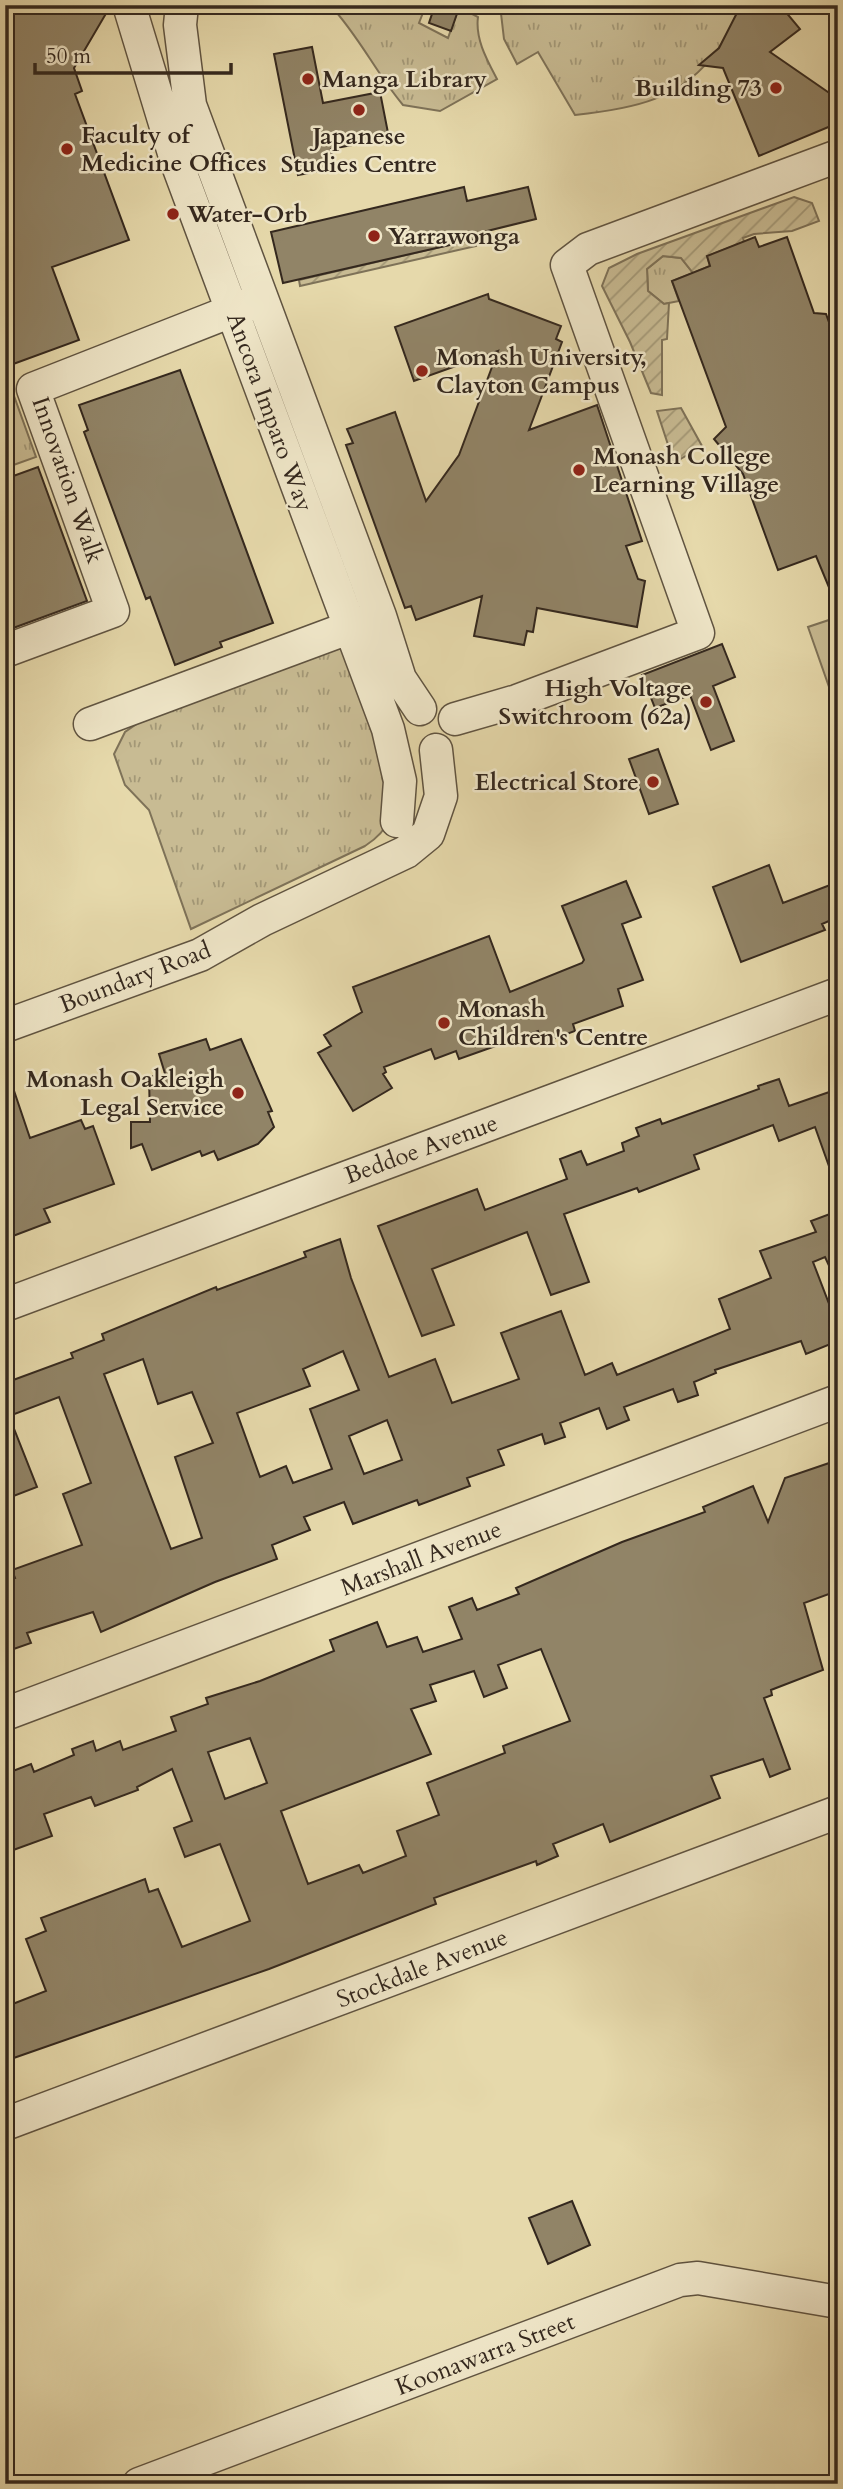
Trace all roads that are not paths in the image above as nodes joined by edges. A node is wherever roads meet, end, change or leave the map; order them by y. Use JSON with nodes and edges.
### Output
{"nodes":[{"id":1,"x":129,"y":5,"type":"edge"},
{"id":2,"x":151,"y":5,"type":"edge"},
{"id":3,"x":182,"y":5,"type":"edge"},
{"id":4,"x":186,"y":91,"type":"junction"},
{"id":5,"x":838,"y":156,"type":"edge"},
{"id":6,"x":246,"y":304,"type":"junction"},
{"id":7,"x":380,"y":616,"type":"junction"},
{"id":8,"x":349,"y":627,"type":"junction"},
{"id":9,"x":5,"y":652,"type":"edge"},
{"id":10,"x":420,"y":709,"type":"junction"},
{"id":11,"x":455,"y":719,"type":"junction"},
{"id":12,"x":90,"y":724,"type":"dead end"},
{"id":13,"x":436,"y":750,"type":"junction"},
{"id":14,"x":397,"y":821,"type":"dead end"},
{"id":15,"x":838,"y":994,"type":"edge"},
{"id":16,"x":5,"y":1026,"type":"edge"},
{"id":17,"x":5,"y":1305,"type":"edge"},
{"id":18,"x":838,"y":1401,"type":"edge"},
{"id":19,"x":5,"y":1714,"type":"edge"},
{"id":20,"x":838,"y":1812,"type":"edge"},
{"id":21,"x":5,"y":2124,"type":"edge"},
{"id":22,"x":838,"y":2302,"type":"edge"},
{"id":23,"x":139,"y":2484,"type":"edge"}],
"edges":[{"from":1,"to":6,"type":"street","name":"Ancora Imparo Way"},
{"from":2,"to":4,"type":"street","name":"Ancora Imparo Way"},
{"from":3,"to":4,"type":"street","name":"Ancora Imparo Way"},
{"from":4,"to":6,"type":"street","name":"Ancora Imparo Way"},
{"from":5,"to":11,"type":"street"},
{"from":6,"to":7,"type":"street","name":"Ancora Imparo Way"},
{"from":6,"to":8,"type":"street","name":"Ancora Imparo Way"},
{"from":6,"to":9,"type":"street","name":"Innovation Walk"},
{"from":7,"to":8,"type":"street"},
{"from":7,"to":10,"type":"street","name":"Ancora Imparo Way"},
{"from":8,"to":12,"type":"street"},
{"from":8,"to":14,"type":"street","name":"Ancora Imparo Way"},
{"from":10,"to":11,"type":"street"},
{"from":10,"to":13,"type":"street"},
{"from":11,"to":13,"type":"street"},
{"from":13,"to":16,"type":"street","name":"Boundary Road"},
{"from":15,"to":17,"type":"street","name":"Beddoe Avenue"},
{"from":18,"to":19,"type":"street","name":"Marshall Avenue"},
{"from":20,"to":21,"type":"street","name":"Stockdale Avenue"},
{"from":22,"to":23,"type":"street","name":"Koonawarra Street"}]}
